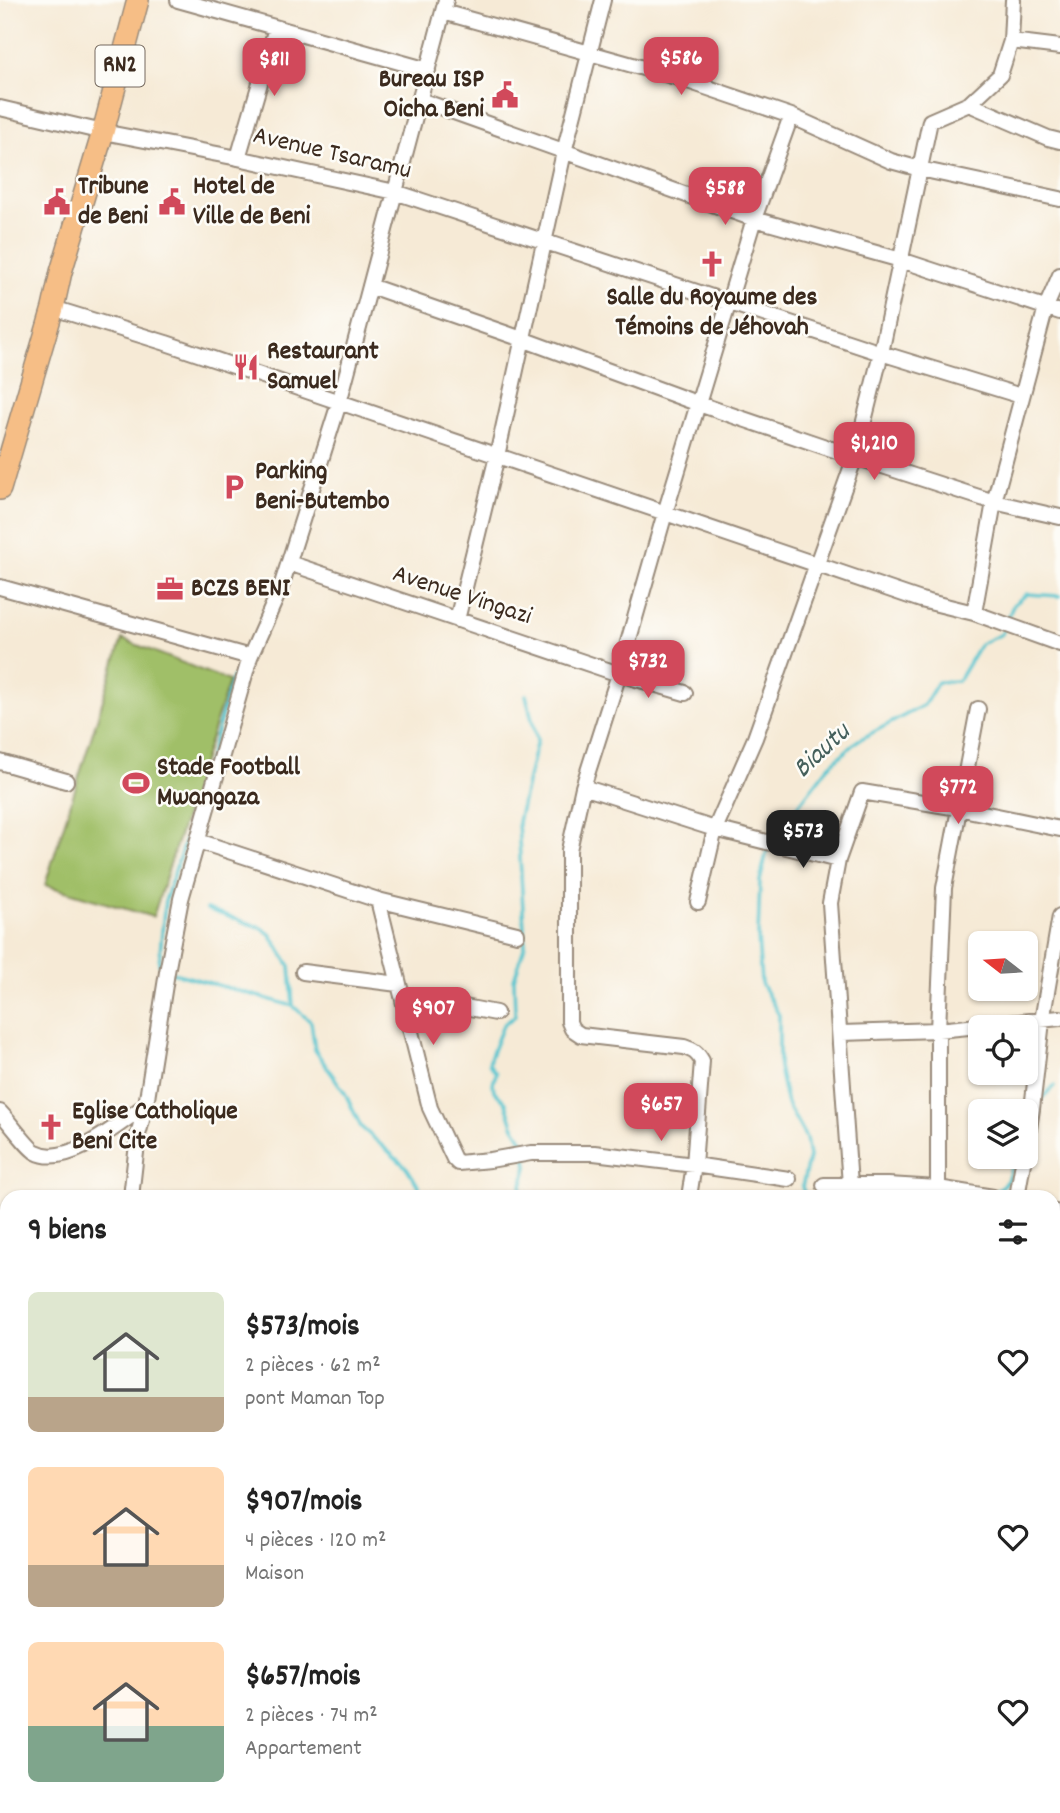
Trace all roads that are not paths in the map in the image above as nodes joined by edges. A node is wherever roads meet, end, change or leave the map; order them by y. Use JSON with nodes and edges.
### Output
{"nodes":[{"id":1,"x":138,"y":0,"type":"edge"},
{"id":2,"x":178,"y":0,"type":"edge"},
{"id":3,"x":603,"y":0,"type":"edge"},
{"id":4,"x":1013,"y":0,"type":"edge"},
{"id":5,"x":445,"y":6,"type":"edge"},
{"id":6,"x":276,"y":28,"type":"junction"},
{"id":7,"x":1011,"y":41,"type":"junction"},
{"id":8,"x":1060,"y":47,"type":"edge"},
{"id":9,"x":589,"y":54,"type":"junction"},
{"id":10,"x":428,"y":69,"type":"junction"},
{"id":11,"x":420,"y":100,"type":"junction"},
{"id":12,"x":969,"y":104,"type":"junction"},
{"id":13,"x":0,"y":108,"type":"edge"},
{"id":14,"x":790,"y":116,"type":"junction"},
{"id":15,"x":103,"y":132,"type":"junction"},
{"id":16,"x":1060,"y":141,"type":"edge"},
{"id":17,"x":564,"y":152,"type":"junction"},
{"id":18,"x":238,"y":158,"type":"junction"},
{"id":19,"x":920,"y":169,"type":"junction"},
{"id":20,"x":395,"y":192,"type":"junction"},
{"id":21,"x":1060,"y":199,"type":"edge"},
{"id":22,"x":754,"y":219,"type":"junction"},
{"id":23,"x":545,"y":243,"type":"junction"},
{"id":24,"x":901,"y":260,"type":"junction"},
{"id":25,"x":1060,"y":275,"type":"edge"},
{"id":26,"x":370,"y":286,"type":"junction"},
{"id":27,"x":729,"y":302,"type":"junction"},
{"id":28,"x":53,"y":308,"type":"junction"},
{"id":29,"x":1053,"y":309,"type":"edge"},
{"id":30,"x":522,"y":339,"type":"junction"},
{"id":31,"x":881,"y":353,"type":"junction"},
{"id":32,"x":1021,"y":396,"type":"junction"},
{"id":33,"x":339,"y":403,"type":"junction"},
{"id":34,"x":699,"y":404,"type":"junction"},
{"id":35,"x":6,"y":446,"type":"edge"},
{"id":36,"x":497,"y":456,"type":"junction"},
{"id":37,"x":855,"y":457,"type":"junction"},
{"id":38,"x":0,"y":489,"type":"edge"},
{"id":39,"x":994,"y":502,"type":"junction"},
{"id":40,"x":665,"y":513,"type":"junction"},
{"id":41,"x":1060,"y":517,"type":"edge"},
{"id":42,"x":289,"y":563,"type":"junction"},
{"id":43,"x":817,"y":564,"type":"junction"},
{"id":44,"x":0,"y":587,"type":"edge"},
{"id":45,"x":974,"y":613,"type":"junction"},
{"id":46,"x":457,"y":620,"type":"junction"},
{"id":47,"x":1060,"y":643,"type":"edge"},
{"id":48,"x":250,"y":657,"type":"junction"},
{"id":49,"x":620,"y":674,"type":"junction"},
{"id":50,"x":685,"y":693,"type":"dead end"},
{"id":51,"x":978,"y":709,"type":"dead end"},
{"id":52,"x":0,"y":762,"type":"edge"},
{"id":53,"x":66,"y":781,"type":"dead end"},
{"id":54,"x":583,"y":787,"type":"junction"},
{"id":55,"x":958,"y":808,"type":"junction"},
{"id":56,"x":715,"y":829,"type":"junction"},
{"id":57,"x":1060,"y":829,"type":"edge"},
{"id":58,"x":198,"y":841,"type":"junction"},
{"id":59,"x":838,"y":860,"type":"junction"},
{"id":60,"x":378,"y":900,"type":"junction"},
{"id":61,"x":698,"y":902,"type":"dead end"},
{"id":62,"x":1060,"y":916,"type":"edge"},
{"id":63,"x":517,"y":934,"type":"dead end"},
{"id":64,"x":303,"y":972,"type":"dead end"},
{"id":65,"x":400,"y":989,"type":"junction"},
{"id":66,"x":496,"y":1013,"type":"dead end"},
{"id":67,"x":1060,"y":1018,"type":"edge"},
{"id":68,"x":1042,"y":1021,"type":"junction"},
{"id":69,"x":938,"y":1030,"type":"junction"},
{"id":70,"x":841,"y":1033,"type":"junction"},
{"id":71,"x":1033,"y":1099,"type":"edge"},
{"id":72,"x":146,"y":1105,"type":"junction"},
{"id":73,"x":0,"y":1112,"type":"edge"},
{"id":74,"x":695,"y":1165,"type":"junction"},
{"id":75,"x":1022,"y":1169,"type":"edge"},
{"id":76,"x":789,"y":1180,"type":"dead end"},
{"id":77,"x":824,"y":1185,"type":"dead end"},
{"id":78,"x":850,"y":1185,"type":"junction"},
{"id":79,"x":938,"y":1188,"type":"junction"},
{"id":80,"x":132,"y":1190,"type":"edge"},
{"id":81,"x":690,"y":1190,"type":"edge"},
{"id":82,"x":951,"y":1190,"type":"edge"},
{"id":83,"x":1018,"y":1190,"type":"edge"}],
"edges":[{"from":1,"to":15,"type":"highway","number":"RN2"},
{"from":2,"to":6,"type":"street"},
{"from":3,"to":9,"type":"street"},
{"from":4,"to":7,"type":"street"},
{"from":5,"to":9,"type":"street"},
{"from":5,"to":10,"type":"street"},
{"from":6,"to":10,"type":"street"},
{"from":6,"to":18,"type":"street"},
{"from":7,"to":8,"type":"street"},
{"from":7,"to":12,"type":"street"},
{"from":9,"to":14,"type":"street"},
{"from":9,"to":17,"type":"street"},
{"from":10,"to":11,"type":"street"},
{"from":11,"to":17,"type":"street"},
{"from":11,"to":20,"type":"street"},
{"from":12,"to":16,"type":"street"},
{"from":12,"to":19,"type":"street"},
{"from":13,"to":15,"type":"street","name":"Avenue Tsaramu"},
{"from":14,"to":19,"type":"street"},
{"from":14,"to":22,"type":"street"},
{"from":15,"to":18,"type":"street","name":"Avenue Tsaramu"},
{"from":15,"to":28,"type":"highway","number":"RN2"},
{"from":17,"to":22,"type":"street"},
{"from":17,"to":23,"type":"street"},
{"from":18,"to":20,"type":"street","name":"Avenue Tsaramu"},
{"from":19,"to":21,"type":"street"},
{"from":19,"to":24,"type":"street"},
{"from":20,"to":23,"type":"street","name":"Avenue Tsaramu"},
{"from":20,"to":26,"type":"street"},
{"from":22,"to":24,"type":"street"},
{"from":22,"to":27,"type":"street"},
{"from":23,"to":27,"type":"street","name":"Avenue Tsaramu"},
{"from":23,"to":30,"type":"street"},
{"from":24,"to":29,"type":"street"},
{"from":24,"to":31,"type":"street"},
{"from":25,"to":29,"type":"street"},
{"from":26,"to":30,"type":"street"},
{"from":26,"to":33,"type":"street"},
{"from":27,"to":31,"type":"street","name":"Avenue Tsaramu"},
{"from":27,"to":34,"type":"street"},
{"from":28,"to":33,"type":"street"},
{"from":28,"to":35,"type":"highway","number":"RN2"},
{"from":29,"to":32,"type":"street"},
{"from":30,"to":34,"type":"street"},
{"from":30,"to":36,"type":"street"},
{"from":31,"to":32,"type":"street","name":"Avenue Tsaramu"},
{"from":31,"to":37,"type":"street"},
{"from":32,"to":39,"type":"street"},
{"from":33,"to":36,"type":"street"},
{"from":33,"to":42,"type":"street"},
{"from":34,"to":37,"type":"street"},
{"from":34,"to":40,"type":"street"},
{"from":35,"to":38,"type":"highway","number":"RN2"},
{"from":36,"to":40,"type":"street"},
{"from":36,"to":46,"type":"street"},
{"from":37,"to":39,"type":"street"},
{"from":37,"to":43,"type":"street"},
{"from":39,"to":41,"type":"street"},
{"from":39,"to":45,"type":"street"},
{"from":40,"to":43,"type":"street"},
{"from":40,"to":49,"type":"street"},
{"from":42,"to":46,"type":"street","name":"Avenue Vingazi"},
{"from":42,"to":48,"type":"street"},
{"from":43,"to":45,"type":"street"},
{"from":43,"to":56,"type":"street"},
{"from":44,"to":48,"type":"street"},
{"from":45,"to":47,"type":"street"},
{"from":46,"to":49,"type":"street","name":"Avenue Vingazi"},
{"from":48,"to":58,"type":"street"},
{"from":49,"to":50,"type":"street","name":"Avenue Vingazi"},
{"from":49,"to":54,"type":"street"},
{"from":51,"to":55,"type":"street"},
{"from":52,"to":53,"type":"street"},
{"from":54,"to":56,"type":"street"},
{"from":54,"to":74,"type":"street"},
{"from":55,"to":57,"type":"street"},
{"from":55,"to":59,"type":"street"},
{"from":55,"to":69,"type":"street"},
{"from":56,"to":59,"type":"street"},
{"from":56,"to":61,"type":"street"},
{"from":58,"to":60,"type":"street"},
{"from":58,"to":72,"type":"street"},
{"from":59,"to":70,"type":"street"},
{"from":60,"to":63,"type":"street"},
{"from":60,"to":65,"type":"street"},
{"from":62,"to":68,"type":"street"},
{"from":64,"to":65,"type":"street"},
{"from":65,"to":66,"type":"street"},
{"from":65,"to":74,"type":"street"},
{"from":67,"to":68,"type":"street"},
{"from":68,"to":69,"type":"street"},
{"from":68,"to":71,"type":"street"},
{"from":69,"to":70,"type":"street"},
{"from":69,"to":79,"type":"street"},
{"from":70,"to":78,"type":"street"},
{"from":72,"to":73,"type":"street"},
{"from":72,"to":80,"type":"street"},
{"from":74,"to":76,"type":"street"},
{"from":74,"to":81,"type":"street"},
{"from":75,"to":83,"type":"street"},
{"from":77,"to":78,"type":"street"},
{"from":78,"to":79,"type":"street"},
{"from":79,"to":82,"type":"street"}]}
